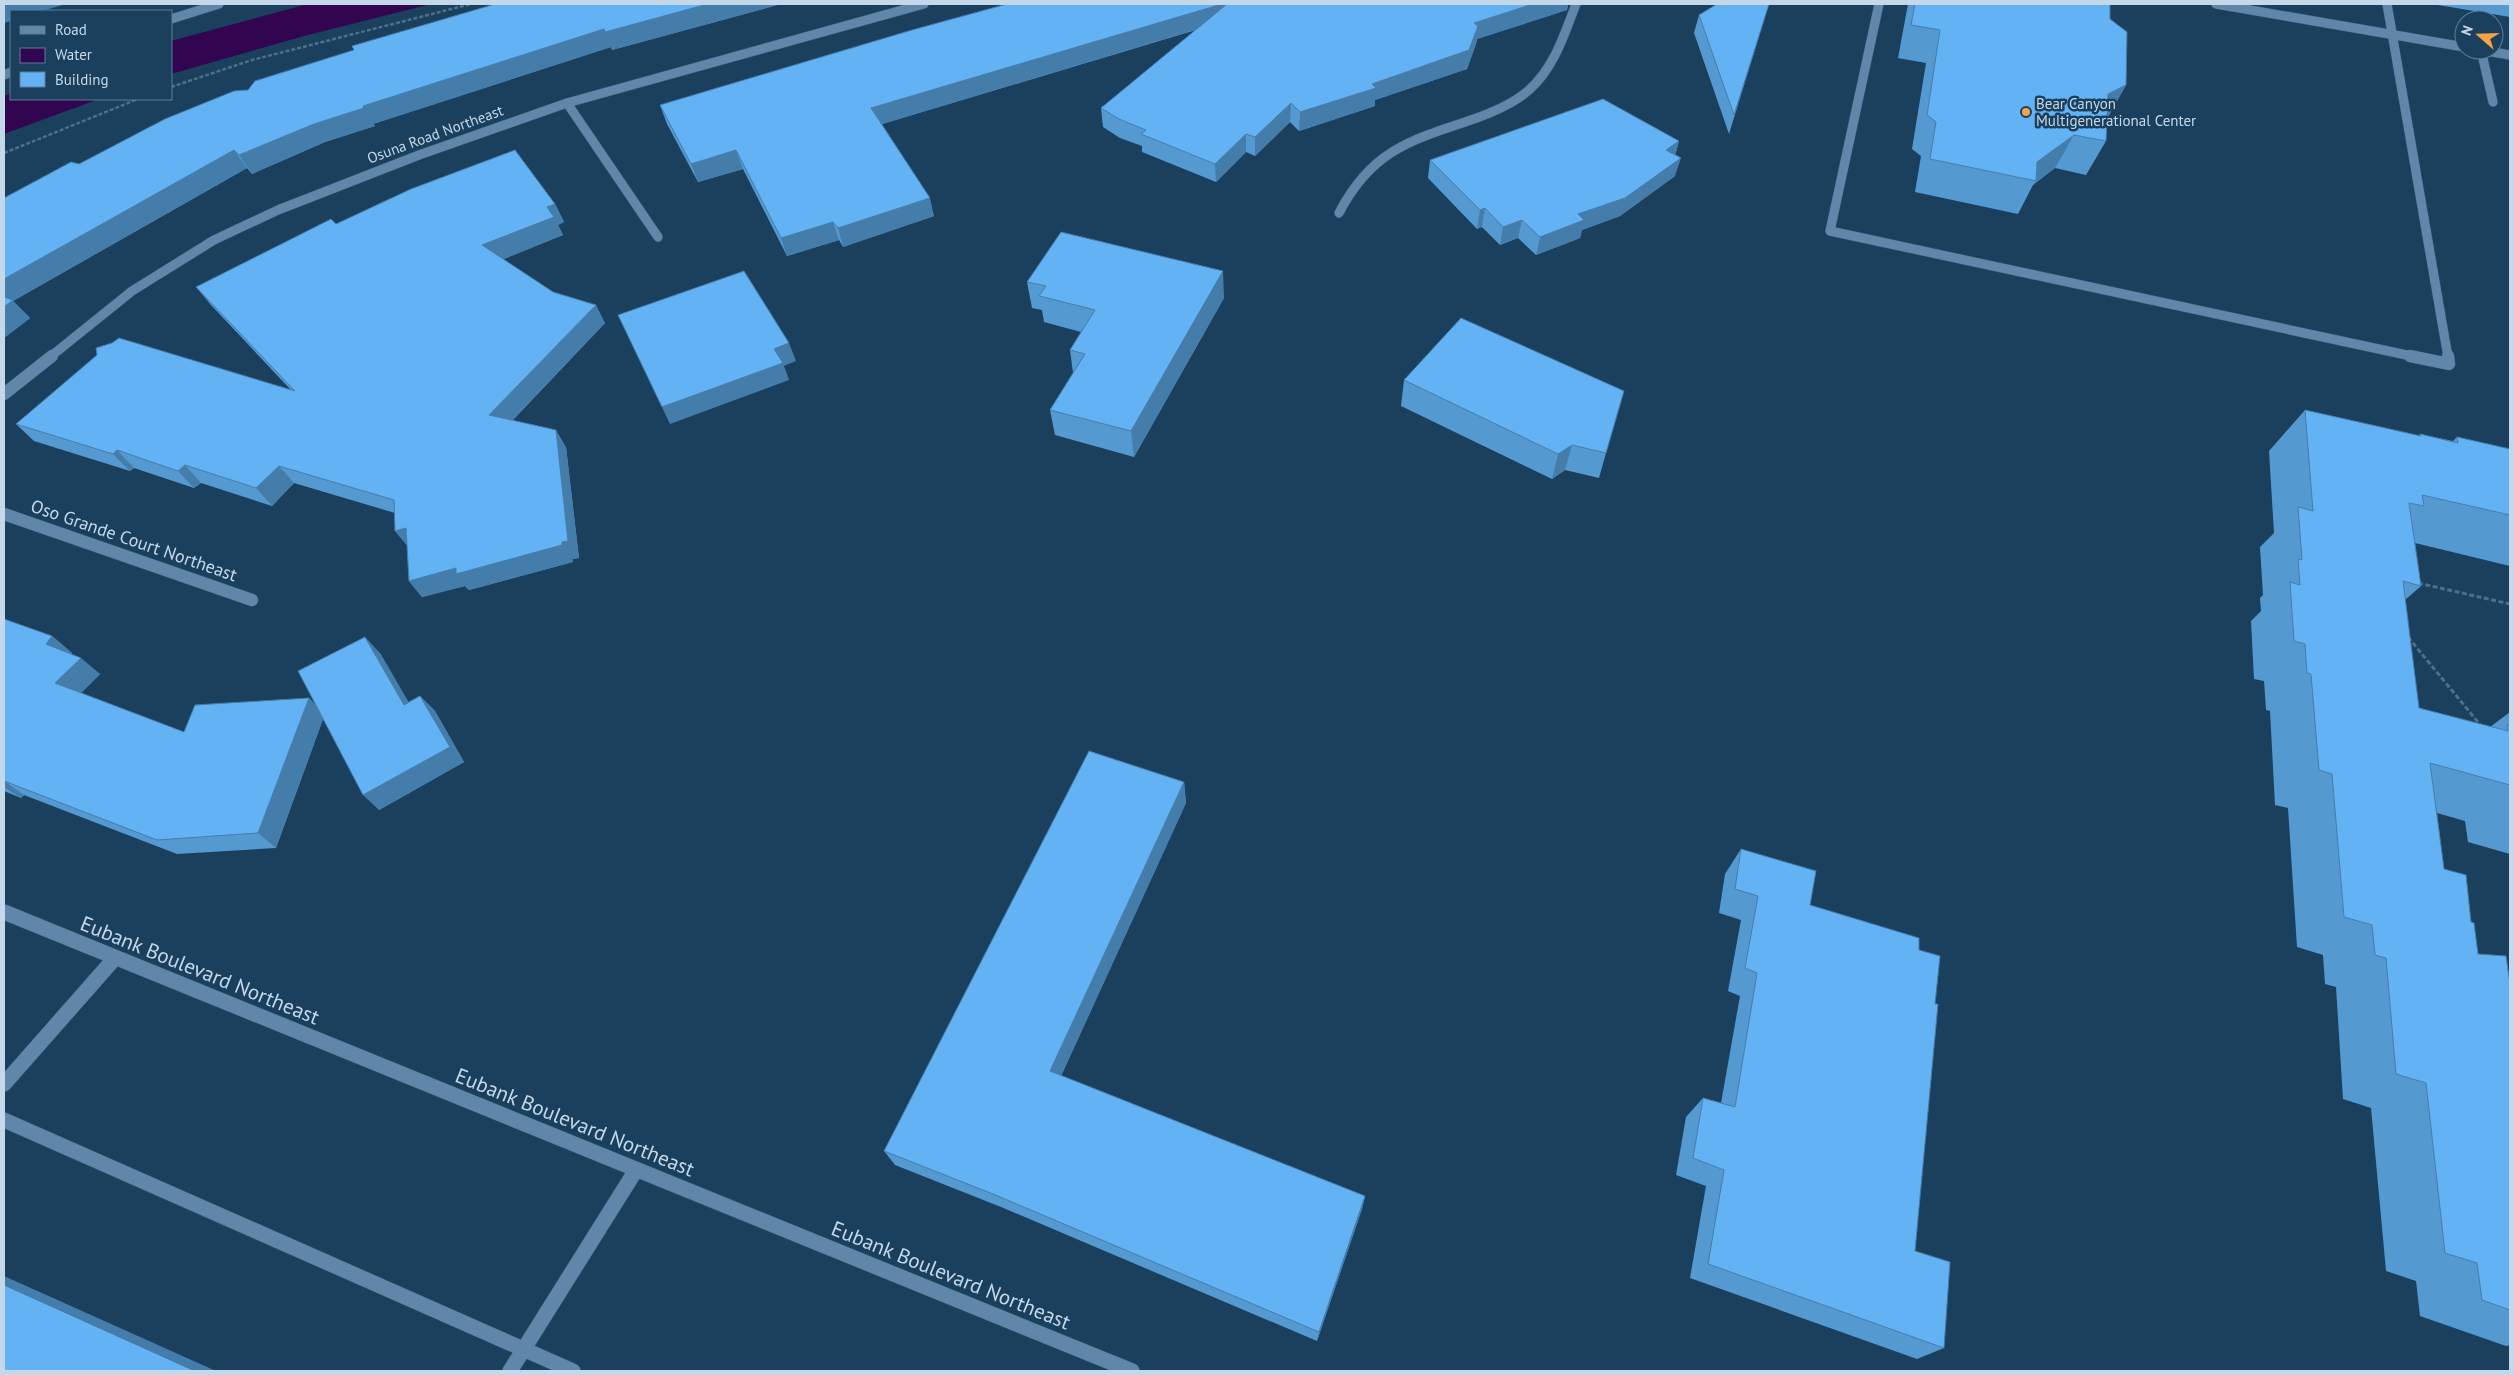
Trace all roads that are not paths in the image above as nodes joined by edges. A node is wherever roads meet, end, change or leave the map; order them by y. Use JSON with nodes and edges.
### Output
{"nodes":[{"id":1,"x":218,"y":4,"type":"edge"},
{"id":2,"x":924,"y":4,"type":"edge"},
{"id":3,"x":1576,"y":4,"type":"edge"},
{"id":4,"x":1879,"y":4,"type":"edge"},
{"id":5,"x":2216,"y":4,"type":"edge"},
{"id":6,"x":2387,"y":4,"type":"edge"},
{"id":7,"x":172,"y":19,"type":"edge"},
{"id":8,"x":2392,"y":34,"type":"junction"},
{"id":9,"x":2454,"y":45,"type":"edge"},
{"id":10,"x":2483,"y":60,"type":"edge"},
{"id":11,"x":2493,"y":102,"type":"dead end"},
{"id":12,"x":567,"y":104,"type":"junction"},
{"id":13,"x":1339,"y":213,"type":"dead end"},
{"id":14,"x":658,"y":237,"type":"dead end"},
{"id":15,"x":4,"y":394,"type":"edge"},
{"id":16,"x":4,"y":514,"type":"edge"},
{"id":17,"x":252,"y":600,"type":"dead end"},
{"id":18,"x":4,"y":912,"type":"edge"},
{"id":19,"x":115,"y":958,"type":"junction"},
{"id":20,"x":4,"y":1084,"type":"edge"},
{"id":21,"x":4,"y":1120,"type":"edge"},
{"id":22,"x":636,"y":1170,"type":"junction"},
{"id":23,"x":523,"y":1350,"type":"junction"},
{"id":24,"x":510,"y":1371,"type":"edge"},
{"id":25,"x":573,"y":1371,"type":"edge"},
{"id":26,"x":1132,"y":1371,"type":"edge"}],
"edges":[{"from":1,"to":7,"type":"street"},
{"from":2,"to":12,"type":"street","name":"Osuna Road Northeast"},
{"from":3,"to":13,"type":"street"},
{"from":4,"to":8,"type":"street"},
{"from":5,"to":8,"type":"street"},
{"from":6,"to":8,"type":"street"},
{"from":8,"to":9,"type":"street"},
{"from":10,"to":11,"type":"street"},
{"from":12,"to":14,"type":"street"},
{"from":12,"to":15,"type":"street","name":"Osuna Road Northeast"},
{"from":16,"to":17,"type":"street","name":"Oso Grande Court Northeast"},
{"from":18,"to":19,"type":"street","name":"Eubank Boulevard Northeast"},
{"from":19,"to":20,"type":"street"},
{"from":19,"to":22,"type":"street","name":"Eubank Boulevard Northeast"},
{"from":21,"to":23,"type":"street"},
{"from":22,"to":23,"type":"street"},
{"from":22,"to":26,"type":"street","name":"Eubank Boulevard Northeast"},
{"from":23,"to":24,"type":"street"},
{"from":23,"to":25,"type":"street"}]}
